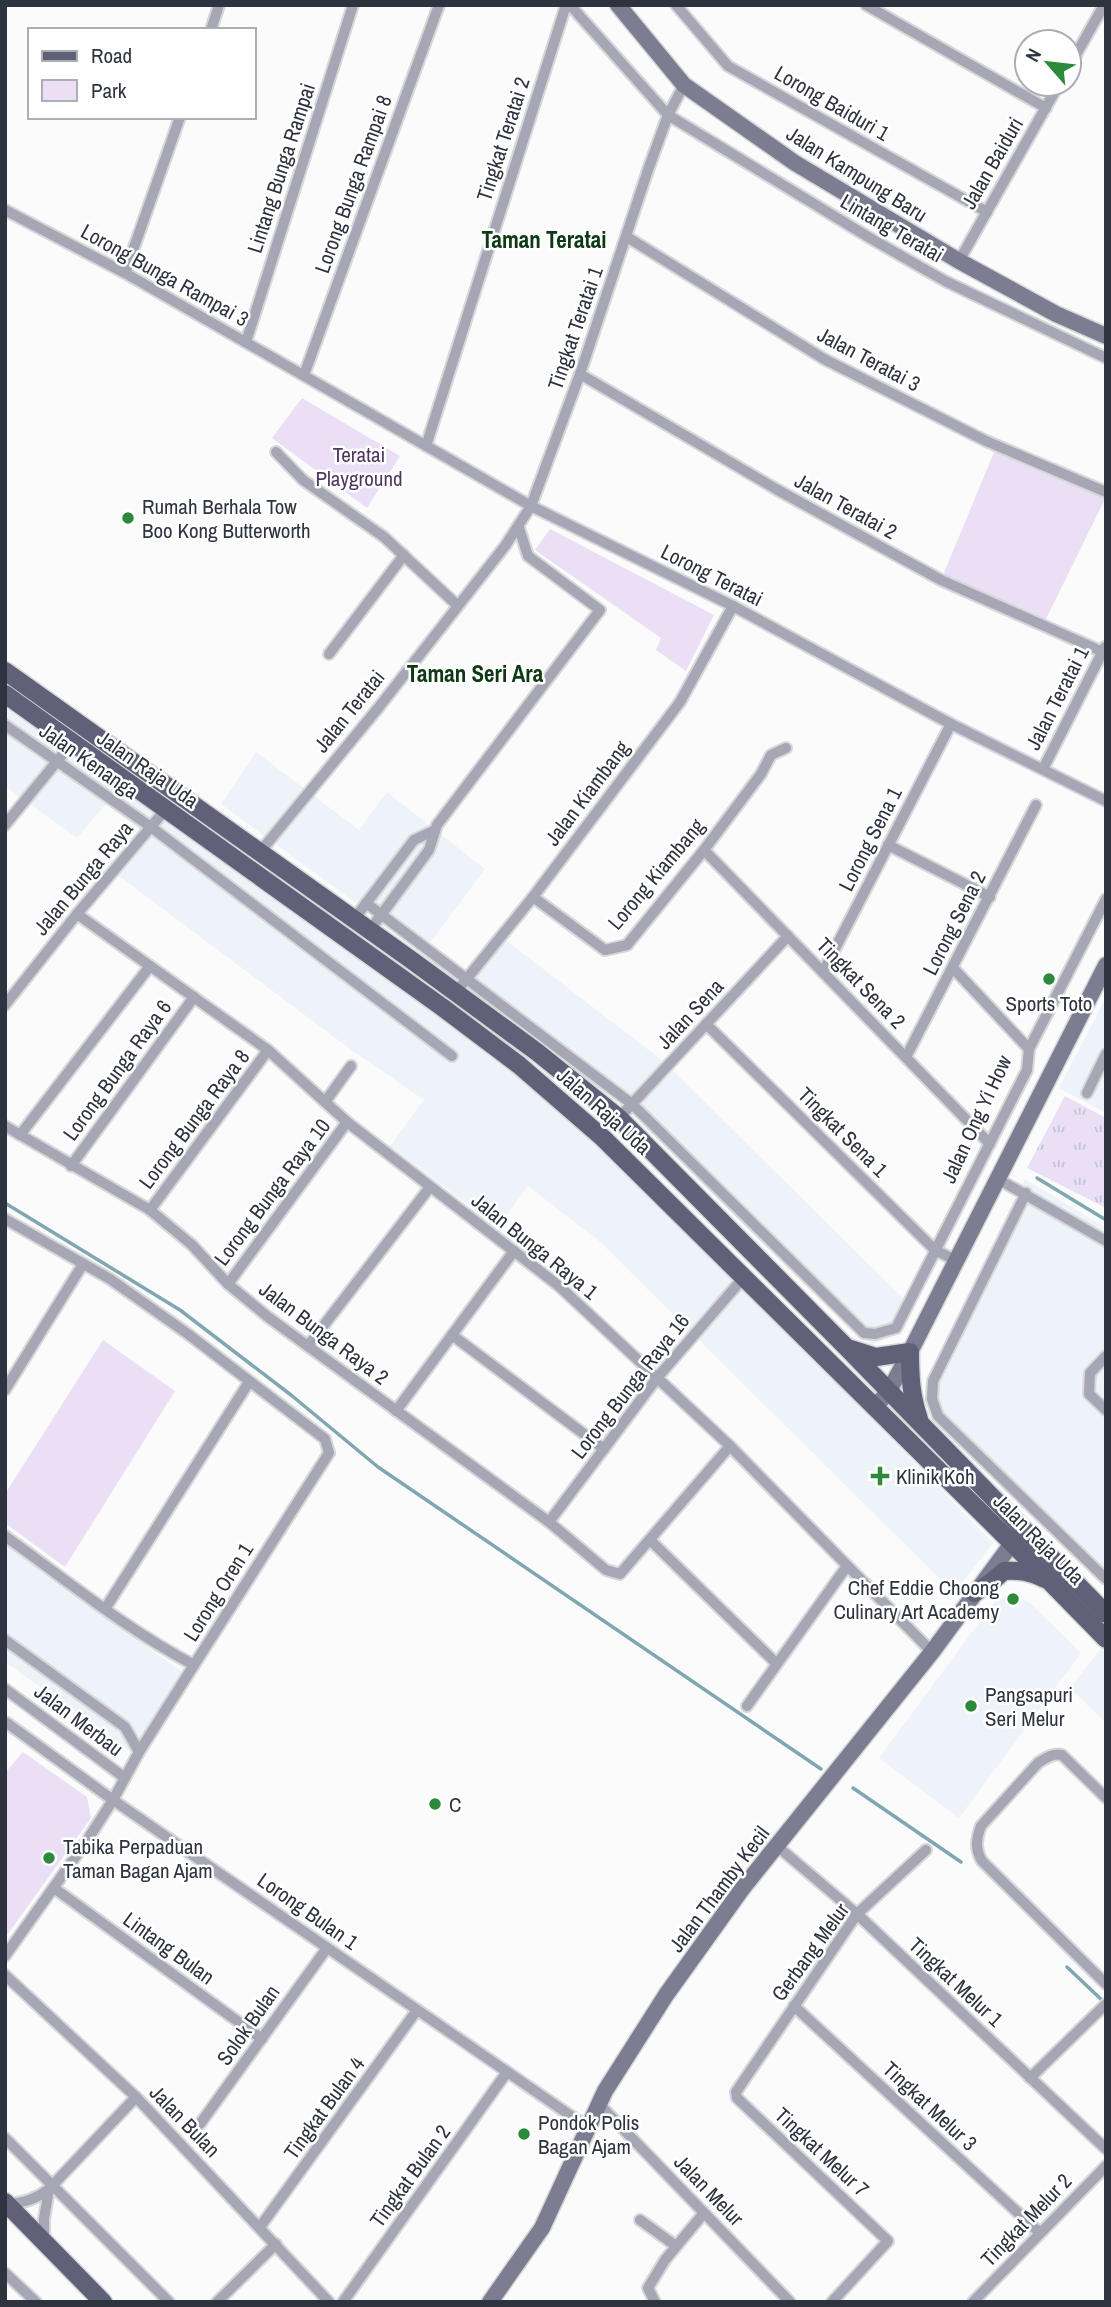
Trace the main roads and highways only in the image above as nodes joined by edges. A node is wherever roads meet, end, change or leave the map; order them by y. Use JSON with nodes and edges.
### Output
{"nodes":[{"id":1,"x":5,"y":671,"type":"edge"},
{"id":2,"x":5,"y":694,"type":"edge"},
{"id":3,"x":537,"y":1052,"type":"junction"},
{"id":4,"x":524,"y":1069,"type":"junction"},
{"id":5,"x":847,"y":1348,"type":"junction"},
{"id":6,"x":921,"y":1425,"type":"junction"},
{"id":7,"x":1017,"y":1535,"type":"junction"},
{"id":8,"x":1051,"y":1583,"type":"junction"},
{"id":9,"x":974,"y":1593,"type":"road end"},
{"id":10,"x":1106,"y":1614,"type":"edge"},
{"id":11,"x":1106,"y":1639,"type":"edge"},
{"id":12,"x":6,"y":2203,"type":"edge"},
{"id":13,"x":103,"y":2302,"type":"edge"}],
"edges":[{"from":1,"to":3,"type":"main road","name":"Jalan Raja Uda"},
{"from":2,"to":4,"type":"main road","name":"Jalan Raja Uda"},
{"from":3,"to":4,"type":"main road"},
{"from":3,"to":5,"type":"main road","name":"Jalan Raja Uda"},
{"from":4,"to":7,"type":"main road","name":"Jalan Raja Uda"},
{"from":5,"to":6,"type":"main road","name":"Jalan Raja Uda"},
{"from":5,"to":6,"type":"main road"},
{"from":6,"to":7,"type":"main road","name":"Jalan Raja Uda"},
{"from":7,"to":8,"type":"main road","name":"Jalan Raja Uda"},
{"from":7,"to":10,"type":"main road","name":"Jalan Raja Uda"},
{"from":8,"to":9,"type":"main road"},
{"from":8,"to":11,"type":"main road","name":"Jalan Raja Uda"},
{"from":12,"to":13,"type":"main road"}]}
